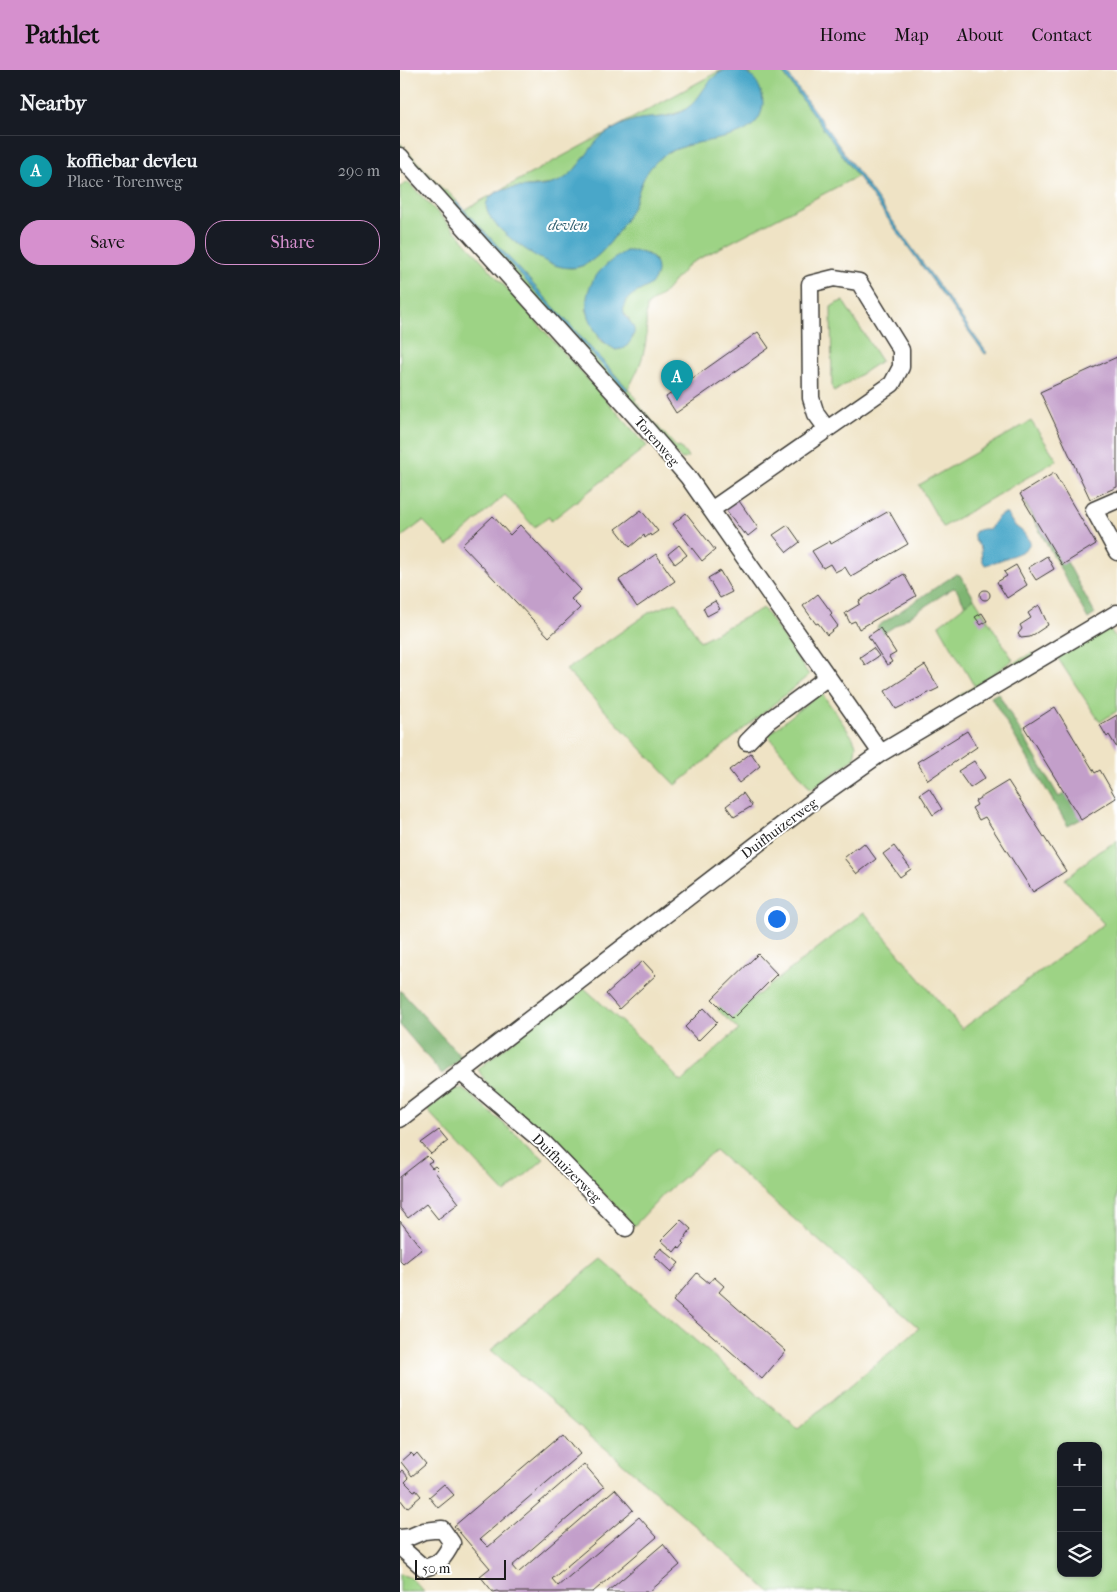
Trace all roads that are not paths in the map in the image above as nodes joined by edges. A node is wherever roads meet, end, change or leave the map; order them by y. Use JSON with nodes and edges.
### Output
{"nodes":[{"id":1,"x":400,"y":156,"type":"edge"},
{"id":2,"x":827,"y":429,"type":"junction"},
{"id":3,"x":1117,"y":500,"type":"edge"},
{"id":4,"x":711,"y":510,"type":"junction"},
{"id":5,"x":1117,"y":552,"type":"edge"},
{"id":6,"x":1117,"y":612,"type":"edge"},
{"id":7,"x":828,"y":677,"type":"junction"},
{"id":8,"x":747,"y":742,"type":"dead end"},
{"id":9,"x":882,"y":753,"type":"junction"},
{"id":10,"x":460,"y":1072,"type":"junction"},
{"id":11,"x":400,"y":1119,"type":"edge"},
{"id":12,"x":626,"y":1228,"type":"dead end"},
{"id":13,"x":400,"y":1538,"type":"edge"},
{"id":14,"x":400,"y":1547,"type":"edge"}],
"edges":[{"from":1,"to":4,"type":"street","name":"Torenweg"},
{"from":2,"to":2,"type":"street"},
{"from":2,"to":4,"type":"street"},
{"from":3,"to":5,"type":"street"},
{"from":4,"to":7,"type":"street","name":"Torenweg"},
{"from":6,"to":9,"type":"street","name":"Duifhuizerweg"},
{"from":7,"to":8,"type":"street"},
{"from":7,"to":9,"type":"street","name":"Torenweg"},
{"from":9,"to":10,"type":"street","name":"Duifhuizerweg"},
{"from":10,"to":11,"type":"street","name":"Duifhuizerweg"},
{"from":10,"to":12,"type":"street","name":"Duifhuizerweg"},
{"from":13,"to":14,"type":"street"}]}
